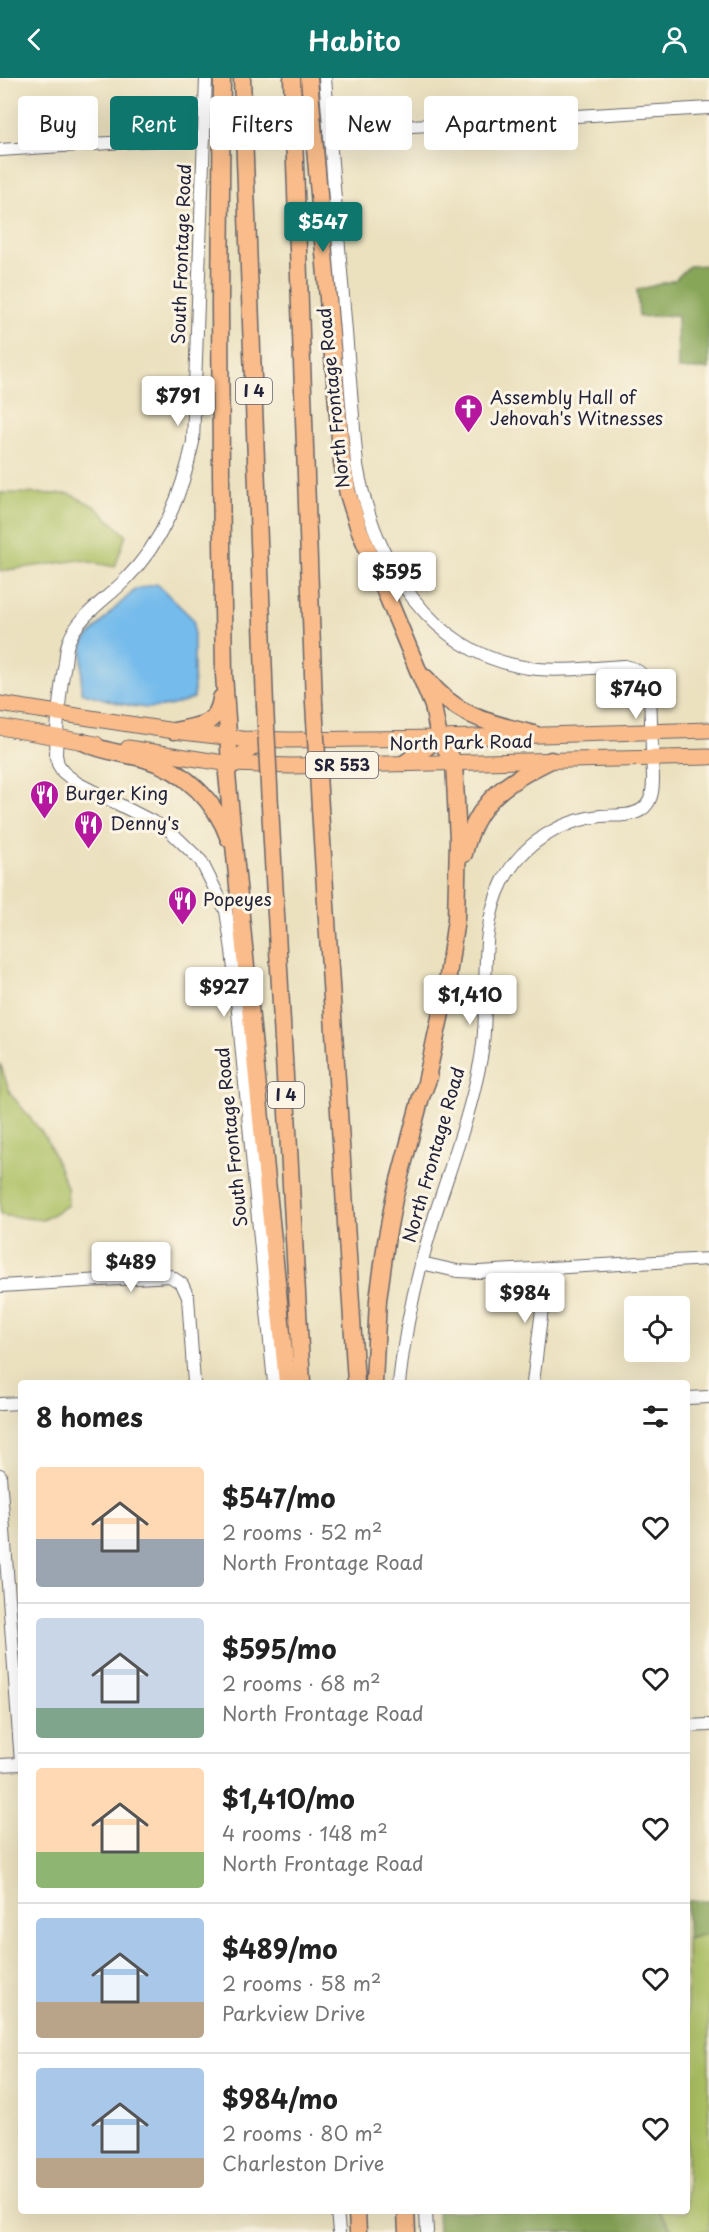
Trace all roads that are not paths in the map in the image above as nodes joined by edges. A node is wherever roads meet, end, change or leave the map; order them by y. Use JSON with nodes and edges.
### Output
{"nodes":[{"id":1,"x":206,"y":78,"type":"edge"},
{"id":2,"x":222,"y":78,"type":"edge"},
{"id":3,"x":242,"y":78,"type":"edge"},
{"id":4,"x":292,"y":78,"type":"edge"},
{"id":5,"x":309,"y":78,"type":"edge"},
{"id":6,"x":325,"y":78,"type":"edge"},
{"id":7,"x":326,"y":96,"type":"edge"},
{"id":8,"x":709,"y":108,"type":"edge"},
{"id":9,"x":412,"y":126,"type":"edge"},
{"id":10,"x":204,"y":137,"type":"junction"},
{"id":11,"x":0,"y":150,"type":"edge"},
{"id":12,"x":331,"y":150,"type":"edge"},
{"id":13,"x":416,"y":666,"type":"junction"},
{"id":14,"x":224,"y":674,"type":"junction"},
{"id":15,"x":0,"y":704,"type":"edge"},
{"id":16,"x":58,"y":712,"type":"junction"},
{"id":17,"x":0,"y":727,"type":"edge"},
{"id":18,"x":709,"y":730,"type":"edge"},
{"id":19,"x":174,"y":731,"type":"junction"},
{"id":20,"x":651,"y":731,"type":"junction"},
{"id":21,"x":534,"y":734,"type":"junction"},
{"id":22,"x":57,"y":736,"type":"junction"},
{"id":23,"x":227,"y":737,"type":"junction"},
{"id":24,"x":439,"y":738,"type":"junction"},
{"id":25,"x":263,"y":739,"type":"junction"},
{"id":26,"x":83,"y":742,"type":"junction"},
{"id":27,"x":709,"y":757,"type":"edge"},
{"id":28,"x":652,"y":758,"type":"junction"},
{"id":29,"x":551,"y":760,"type":"junction"},
{"id":30,"x":454,"y":762,"type":"junction"},
{"id":31,"x":405,"y":763,"type":"junction"},
{"id":32,"x":230,"y":764,"type":"junction"},
{"id":33,"x":234,"y":855,"type":"junction"},
{"id":34,"x":425,"y":1087,"type":"junction"},
{"id":35,"x":709,"y":1259,"type":"edge"},
{"id":36,"x":421,"y":1263,"type":"junction"},
{"id":37,"x":547,"y":1268,"type":"junction"},
{"id":38,"x":0,"y":1286,"type":"edge"},
{"id":39,"x":194,"y":1380,"type":"edge"},
{"id":40,"x":274,"y":1380,"type":"edge"},
{"id":41,"x":287,"y":1380,"type":"edge"},
{"id":42,"x":302,"y":1380,"type":"edge"},
{"id":43,"x":356,"y":1380,"type":"edge"},
{"id":44,"x":374,"y":1380,"type":"edge"},
{"id":45,"x":399,"y":1380,"type":"edge"},
{"id":46,"x":533,"y":1380,"type":"edge"},
{"id":47,"x":709,"y":1397,"type":"edge"},
{"id":48,"x":690,"y":1398,"type":"edge"},
{"id":49,"x":18,"y":1403,"type":"edge"},
{"id":50,"x":0,"y":1404,"type":"edge"},
{"id":51,"x":0,"y":1475,"type":"edge"},
{"id":52,"x":6,"y":1632,"type":"edge"},
{"id":53,"x":709,"y":1725,"type":"edge"},
{"id":54,"x":690,"y":1726,"type":"edge"},
{"id":55,"x":18,"y":1737,"type":"edge"},
{"id":56,"x":18,"y":1763,"type":"edge"},
{"id":57,"x":0,"y":1765,"type":"edge"},
{"id":58,"x":338,"y":2214,"type":"edge"},
{"id":59,"x":357,"y":2214,"type":"edge"},
{"id":60,"x":406,"y":2214,"type":"edge"},
{"id":61,"x":426,"y":2214,"type":"edge"},
{"id":62,"x":339,"y":2232,"type":"edge"},
{"id":63,"x":358,"y":2232,"type":"edge"},
{"id":64,"x":407,"y":2232,"type":"edge"},
{"id":65,"x":427,"y":2232,"type":"edge"}],
"edges":[{"from":1,"to":10,"type":"street","name":"South Frontage Road"},
{"from":2,"to":14,"type":"highway"},
{"from":3,"to":42,"type":"highway","number":"I 4","bridge":true},
{"from":4,"to":43,"type":"highway","bridge":true},
{"from":5,"to":13,"type":"highway"},
{"from":6,"to":7,"type":"street","name":"North Frontage Road"},
{"from":8,"to":9,"type":"street"},
{"from":10,"to":11,"type":"street"},
{"from":10,"to":16,"type":"street","name":"South Frontage Road"},
{"from":12,"to":20,"type":"street","name":"North Frontage Road"},
{"from":13,"to":21,"type":"highway"},
{"from":13,"to":24,"type":"highway"},
{"from":14,"to":19,"type":"highway"},
{"from":14,"to":23,"type":"highway"},
{"from":15,"to":16,"type":"main road","name":"North Park Road","number":"SR 553"},
{"from":16,"to":19,"type":"main road","name":"North Park Road","number":"SR 553"},
{"from":16,"to":22,"type":"street","name":"South Frontage Road"},
{"from":17,"to":22,"type":"main road","name":"North Park Road","number":"SR 553"},
{"from":18,"to":20,"type":"main road","name":"North Park Road"},
{"from":19,"to":23,"type":"main road","name":"North Park Road","number":"SR 553"},
{"from":20,"to":21,"type":"main road","name":"North Park Road","number":"SR 553"},
{"from":20,"to":28,"type":"street","name":"North Frontage Road"},
{"from":21,"to":24,"type":"main road","name":"North Park Road","number":"SR 553"},
{"from":22,"to":26,"type":"main road","name":"North Park Road","number":"SR 553"},
{"from":22,"to":40,"type":"street","name":"South Frontage Road"},
{"from":23,"to":25,"type":"main road","name":"North Park Road","number":"SR 553"},
{"from":23,"to":32,"type":"highway"},
{"from":24,"to":25,"type":"main road","name":"North Park Road","number":"SR 553"},
{"from":24,"to":30,"type":"highway"},
{"from":24,"to":31,"type":"highway"},
{"from":25,"to":32,"type":"highway"},
{"from":26,"to":32,"type":"main road","name":"North Park Road","number":"SR 553"},
{"from":26,"to":33,"type":"highway"},
{"from":27,"to":28,"type":"main road","name":"North Park Road"},
{"from":28,"to":29,"type":"main road","name":"North Park Road","number":"SR 553"},
{"from":28,"to":36,"type":"street","name":"North Frontage Road"},
{"from":29,"to":30,"type":"main road","name":"North Park Road","number":"SR 553"},
{"from":29,"to":34,"type":"highway"},
{"from":30,"to":31,"type":"main road","name":"North Park Road","number":"SR 553"},
{"from":30,"to":34,"type":"highway"},
{"from":31,"to":32,"type":"main road","name":"North Park Road","number":"SR 553"},
{"from":32,"to":33,"type":"highway"},
{"from":33,"to":41,"type":"highway"},
{"from":34,"to":44,"type":"highway"},
{"from":35,"to":37,"type":"street"},
{"from":36,"to":37,"type":"street"},
{"from":36,"to":45,"type":"street","name":"North Frontage Road"},
{"from":37,"to":46,"type":"street"},
{"from":38,"to":39,"type":"street"},
{"from":47,"to":48,"type":"street"},
{"from":49,"to":50,"type":"street"},
{"from":51,"to":52,"type":"street"},
{"from":52,"to":55,"type":"street"},
{"from":53,"to":54,"type":"street"},
{"from":56,"to":57,"type":"street"},
{"from":58,"to":62,"type":"street"},
{"from":59,"to":63,"type":"highway"},
{"from":60,"to":64,"type":"highway"},
{"from":61,"to":65,"type":"street"}]}
